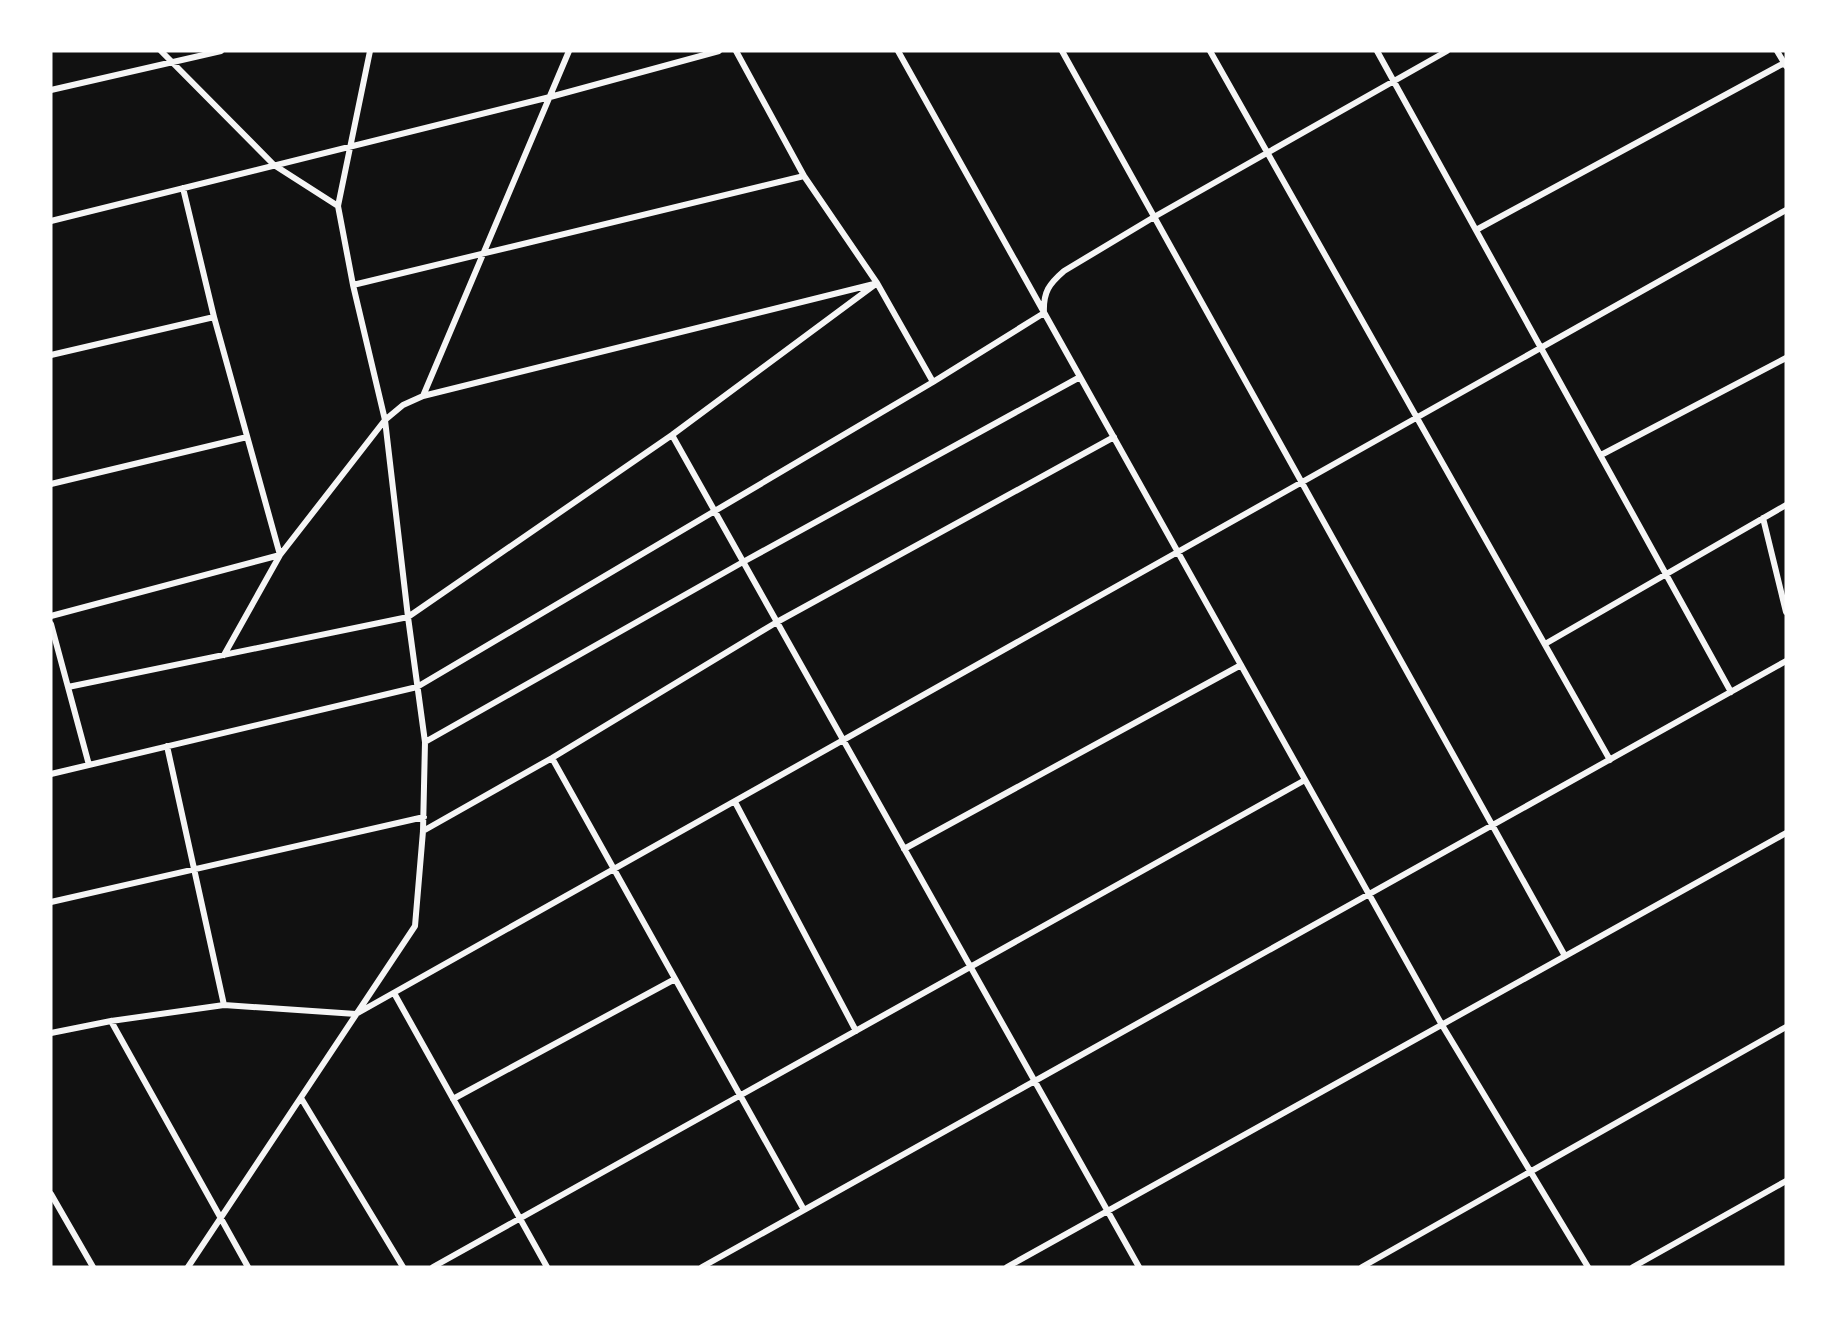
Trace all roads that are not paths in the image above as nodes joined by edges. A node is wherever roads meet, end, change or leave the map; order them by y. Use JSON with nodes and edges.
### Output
{"nodes":[{"id":1,"x":161,"y":51,"type":"edge"},
{"id":2,"x":220,"y":51,"type":"edge"},
{"id":3,"x":370,"y":51,"type":"edge"},
{"id":4,"x":569,"y":51,"type":"edge"},
{"id":5,"x":719,"y":51,"type":"edge"},
{"id":6,"x":736,"y":51,"type":"edge"},
{"id":7,"x":898,"y":51,"type":"edge"},
{"id":8,"x":1062,"y":51,"type":"edge"},
{"id":9,"x":1210,"y":51,"type":"edge"},
{"id":10,"x":1377,"y":51,"type":"edge"},
{"id":11,"x":1447,"y":51,"type":"edge"},
{"id":12,"x":1777,"y":51,"type":"edge"},
{"id":13,"x":171,"y":62,"type":"junction"},
{"id":14,"x":1785,"y":64,"type":"edge"},
{"id":15,"x":1394,"y":80,"type":"junction"},
{"id":16,"x":51,"y":90,"type":"edge"},
{"id":17,"x":550,"y":97,"type":"junction"},
{"id":18,"x":350,"y":146,"type":"junction"},
{"id":19,"x":1267,"y":152,"type":"junction"},
{"id":20,"x":274,"y":165,"type":"junction"},
{"id":21,"x":804,"y":176,"type":"junction"},
{"id":22,"x":183,"y":188,"type":"junction"},
{"id":23,"x":338,"y":206,"type":"junction"},
{"id":24,"x":1786,"y":210,"type":"edge"},
{"id":25,"x":1154,"y":217,"type":"junction"},
{"id":26,"x":51,"y":220,"type":"edge"},
{"id":27,"x":1476,"y":230,"type":"junction"},
{"id":28,"x":484,"y":253,"type":"junction"},
{"id":29,"x":877,"y":284,"type":"junction"},
{"id":30,"x":353,"y":285,"type":"junction"},
{"id":31,"x":1044,"y":313,"type":"junction"},
{"id":32,"x":214,"y":317,"type":"junction"},
{"id":33,"x":1541,"y":348,"type":"junction"},
{"id":34,"x":51,"y":355,"type":"edge"},
{"id":35,"x":1786,"y":358,"type":"edge"},
{"id":36,"x":1080,"y":377,"type":"junction"},
{"id":37,"x":933,"y":382,"type":"junction"},
{"id":38,"x":423,"y":396,"type":"junction"},
{"id":39,"x":1417,"y":418,"type":"junction"},
{"id":40,"x":385,"y":420,"type":"junction"},
{"id":41,"x":672,"y":435,"type":"junction"},
{"id":42,"x":247,"y":437,"type":"junction"},
{"id":43,"x":1114,"y":437,"type":"junction"},
{"id":44,"x":1600,"y":455,"type":"junction"},
{"id":45,"x":1302,"y":482,"type":"junction"},
{"id":46,"x":51,"y":484,"type":"edge"},
{"id":47,"x":1786,"y":505,"type":"edge"},
{"id":48,"x":714,"y":512,"type":"junction"},
{"id":49,"x":1763,"y":518,"type":"junction"},
{"id":50,"x":1178,"y":552,"type":"junction"},
{"id":51,"x":280,"y":555,"type":"junction"},
{"id":52,"x":743,"y":562,"type":"junction"},
{"id":53,"x":1666,"y":574,"type":"junction"},
{"id":54,"x":1783,"y":589,"type":"edge"},
{"id":55,"x":1786,"y":612,"type":"edge"},
{"id":56,"x":51,"y":616,"type":"edge"},
{"id":57,"x":408,"y":617,"type":"junction"},
{"id":58,"x":777,"y":622,"type":"junction"},
{"id":59,"x":51,"y":624,"type":"edge"},
{"id":60,"x":1545,"y":644,"type":"junction"},
{"id":61,"x":224,"y":655,"type":"junction"},
{"id":62,"x":1786,"y":661,"type":"edge"},
{"id":63,"x":1241,"y":665,"type":"junction"},
{"id":64,"x":68,"y":687,"type":"junction"},
{"id":65,"x":417,"y":687,"type":"junction"},
{"id":66,"x":1731,"y":692,"type":"junction"},
{"id":67,"x":843,"y":741,"type":"junction"},
{"id":68,"x":425,"y":742,"type":"junction"},
{"id":69,"x":166,"y":746,"type":"junction"},
{"id":70,"x":552,"y":758,"type":"junction"},
{"id":71,"x":1610,"y":760,"type":"junction"},
{"id":72,"x":89,"y":765,"type":"junction"},
{"id":73,"x":51,"y":774,"type":"edge"},
{"id":74,"x":1305,"y":780,"type":"junction"},
{"id":75,"x":735,"y":802,"type":"junction"},
{"id":76,"x":424,"y":817,"type":"junction"},
{"id":77,"x":1492,"y":825,"type":"junction"},
{"id":78,"x":423,"y":831,"type":"junction"},
{"id":79,"x":1786,"y":833,"type":"edge"},
{"id":80,"x":904,"y":849,"type":"junction"},
{"id":81,"x":194,"y":869,"type":"junction"},
{"id":82,"x":614,"y":869,"type":"junction"},
{"id":83,"x":1369,"y":894,"type":"junction"},
{"id":84,"x":51,"y":902,"type":"edge"},
{"id":85,"x":1565,"y":956,"type":"junction"},
{"id":86,"x":970,"y":967,"type":"junction"},
{"id":87,"x":675,"y":979,"type":"junction"},
{"id":88,"x":394,"y":993,"type":"junction"},
{"id":89,"x":224,"y":1005,"type":"junction"},
{"id":90,"x":356,"y":1014,"type":"junction"},
{"id":91,"x":111,"y":1021,"type":"junction"},
{"id":92,"x":1442,"y":1025,"type":"junction"},
{"id":93,"x":1786,"y":1027,"type":"edge"},
{"id":94,"x":856,"y":1031,"type":"junction"},
{"id":95,"x":51,"y":1033,"type":"edge"},
{"id":96,"x":1035,"y":1081,"type":"junction"},
{"id":97,"x":740,"y":1096,"type":"junction"},
{"id":98,"x":301,"y":1098,"type":"junction"},
{"id":99,"x":453,"y":1099,"type":"junction"},
{"id":100,"x":1531,"y":1172,"type":"junction"},
{"id":101,"x":1786,"y":1181,"type":"edge"},
{"id":102,"x":51,"y":1194,"type":"edge"},
{"id":103,"x":804,"y":1210,"type":"junction"},
{"id":104,"x":1108,"y":1211,"type":"junction"},
{"id":105,"x":221,"y":1218,"type":"junction"},
{"id":106,"x":520,"y":1219,"type":"junction"},
{"id":107,"x":93,"y":1267,"type":"edge"},
{"id":108,"x":188,"y":1267,"type":"edge"},
{"id":109,"x":248,"y":1267,"type":"edge"},
{"id":110,"x":402,"y":1267,"type":"edge"},
{"id":111,"x":433,"y":1267,"type":"edge"},
{"id":112,"x":548,"y":1267,"type":"edge"},
{"id":113,"x":702,"y":1267,"type":"edge"},
{"id":114,"x":1007,"y":1267,"type":"edge"},
{"id":115,"x":1139,"y":1267,"type":"edge"},
{"id":116,"x":1362,"y":1267,"type":"edge"},
{"id":117,"x":1587,"y":1267,"type":"edge"},
{"id":118,"x":1633,"y":1267,"type":"edge"}],
"edges":[{"from":1,"to":13,"type":"street"},
{"from":2,"to":13,"type":"street"},
{"from":3,"to":18,"type":"street"},
{"from":4,"to":17,"type":"street"},
{"from":5,"to":17,"type":"street"},
{"from":6,"to":21,"type":"street"},
{"from":7,"to":31,"type":"street"},
{"from":8,"to":25,"type":"street"},
{"from":9,"to":19,"type":"street"},
{"from":10,"to":15,"type":"street"},
{"from":11,"to":15,"type":"street"},
{"from":12,"to":14,"type":"street"},
{"from":13,"to":16,"type":"street"},
{"from":13,"to":20,"type":"street"},
{"from":14,"to":27,"type":"street"},
{"from":15,"to":19,"type":"street"},
{"from":15,"to":27,"type":"street"},
{"from":17,"to":18,"type":"street"},
{"from":17,"to":28,"type":"street"},
{"from":18,"to":20,"type":"street"},
{"from":18,"to":23,"type":"street"},
{"from":19,"to":25,"type":"street"},
{"from":19,"to":39,"type":"street"},
{"from":20,"to":22,"type":"street"},
{"from":20,"to":23,"type":"street"},
{"from":21,"to":28,"type":"street"},
{"from":21,"to":29,"type":"street"},
{"from":22,"to":26,"type":"street"},
{"from":22,"to":32,"type":"street"},
{"from":23,"to":30,"type":"street"},
{"from":24,"to":33,"type":"street"},
{"from":25,"to":31,"type":"street"},
{"from":25,"to":45,"type":"street"},
{"from":27,"to":33,"type":"street"},
{"from":28,"to":30,"type":"street"},
{"from":28,"to":38,"type":"street"},
{"from":29,"to":37,"type":"street"},
{"from":29,"to":38,"type":"street"},
{"from":29,"to":41,"type":"street"},
{"from":30,"to":40,"type":"street"},
{"from":31,"to":36,"type":"street"},
{"from":31,"to":37,"type":"street"},
{"from":32,"to":34,"type":"street"},
{"from":32,"to":42,"type":"street"},
{"from":33,"to":39,"type":"street"},
{"from":33,"to":44,"type":"street"},
{"from":35,"to":44,"type":"street"},
{"from":36,"to":43,"type":"street"},
{"from":36,"to":52,"type":"street"},
{"from":37,"to":48,"type":"street"},
{"from":38,"to":40,"type":"street"},
{"from":39,"to":45,"type":"street"},
{"from":39,"to":60,"type":"street"},
{"from":40,"to":51,"type":"street"},
{"from":40,"to":57,"type":"street"},
{"from":41,"to":48,"type":"street"},
{"from":41,"to":57,"type":"street"},
{"from":42,"to":46,"type":"street"},
{"from":42,"to":51,"type":"street"},
{"from":43,"to":50,"type":"street"},
{"from":43,"to":58,"type":"street"},
{"from":44,"to":53,"type":"street"},
{"from":45,"to":50,"type":"street"},
{"from":45,"to":77,"type":"street"},
{"from":47,"to":49,"type":"street"},
{"from":48,"to":52,"type":"street"},
{"from":48,"to":65,"type":"street"},
{"from":49,"to":53,"type":"street"},
{"from":49,"to":54,"type":"street"},
{"from":50,"to":63,"type":"street"},
{"from":50,"to":67,"type":"street"},
{"from":51,"to":56,"type":"street"},
{"from":51,"to":61,"type":"street"},
{"from":52,"to":58,"type":"street"},
{"from":52,"to":68,"type":"street"},
{"from":53,"to":60,"type":"street"},
{"from":53,"to":66,"type":"street"},
{"from":54,"to":55,"type":"street"},
{"from":57,"to":61,"type":"street"},
{"from":57,"to":65,"type":"street"},
{"from":58,"to":67,"type":"street"},
{"from":58,"to":70,"type":"street"},
{"from":59,"to":64,"type":"street"},
{"from":60,"to":71,"type":"street"},
{"from":61,"to":64,"type":"street"},
{"from":62,"to":66,"type":"street"},
{"from":63,"to":74,"type":"street"},
{"from":63,"to":80,"type":"street"},
{"from":64,"to":72,"type":"street"},
{"from":65,"to":68,"type":"street"},
{"from":65,"to":69,"type":"street"},
{"from":66,"to":71,"type":"street"},
{"from":67,"to":75,"type":"street"},
{"from":67,"to":80,"type":"street"},
{"from":68,"to":76,"type":"street"},
{"from":69,"to":72,"type":"street"},
{"from":69,"to":81,"type":"street"},
{"from":70,"to":78,"type":"street"},
{"from":70,"to":82,"type":"street"},
{"from":71,"to":77,"type":"street"},
{"from":72,"to":73,"type":"street"},
{"from":74,"to":83,"type":"street"},
{"from":74,"to":86,"type":"street"},
{"from":75,"to":82,"type":"street"},
{"from":75,"to":94,"type":"street"},
{"from":76,"to":78,"type":"street"},
{"from":76,"to":81,"type":"street"},
{"from":77,"to":83,"type":"street"},
{"from":77,"to":85,"type":"street"},
{"from":78,"to":90,"type":"street"},
{"from":79,"to":85,"type":"street"},
{"from":80,"to":86,"type":"street"},
{"from":81,"to":84,"type":"street"},
{"from":81,"to":89,"type":"street"},
{"from":82,"to":87,"type":"street"},
{"from":82,"to":88,"type":"street"},
{"from":83,"to":92,"type":"street"},
{"from":83,"to":96,"type":"street"},
{"from":85,"to":92,"type":"street"},
{"from":86,"to":94,"type":"street"},
{"from":86,"to":96,"type":"street"},
{"from":87,"to":97,"type":"street"},
{"from":87,"to":99,"type":"street"},
{"from":88,"to":90,"type":"street"},
{"from":88,"to":99,"type":"street"},
{"from":89,"to":90,"type":"street"},
{"from":89,"to":91,"type":"street"},
{"from":90,"to":98,"type":"street"},
{"from":91,"to":95,"type":"street"},
{"from":91,"to":105,"type":"street"},
{"from":92,"to":100,"type":"street"},
{"from":92,"to":104,"type":"street"},
{"from":93,"to":100,"type":"street"},
{"from":94,"to":97,"type":"street"},
{"from":96,"to":103,"type":"street"},
{"from":96,"to":104,"type":"street"},
{"from":97,"to":103,"type":"street"},
{"from":97,"to":106,"type":"street"},
{"from":98,"to":105,"type":"street"},
{"from":98,"to":110,"type":"street"},
{"from":99,"to":106,"type":"street"},
{"from":100,"to":116,"type":"street"},
{"from":100,"to":117,"type":"street"},
{"from":101,"to":118,"type":"street"},
{"from":102,"to":107,"type":"street"},
{"from":103,"to":113,"type":"street"},
{"from":104,"to":114,"type":"street"},
{"from":104,"to":115,"type":"street"},
{"from":105,"to":108,"type":"street"},
{"from":105,"to":109,"type":"street"},
{"from":106,"to":111,"type":"street"},
{"from":106,"to":112,"type":"street"}]}
